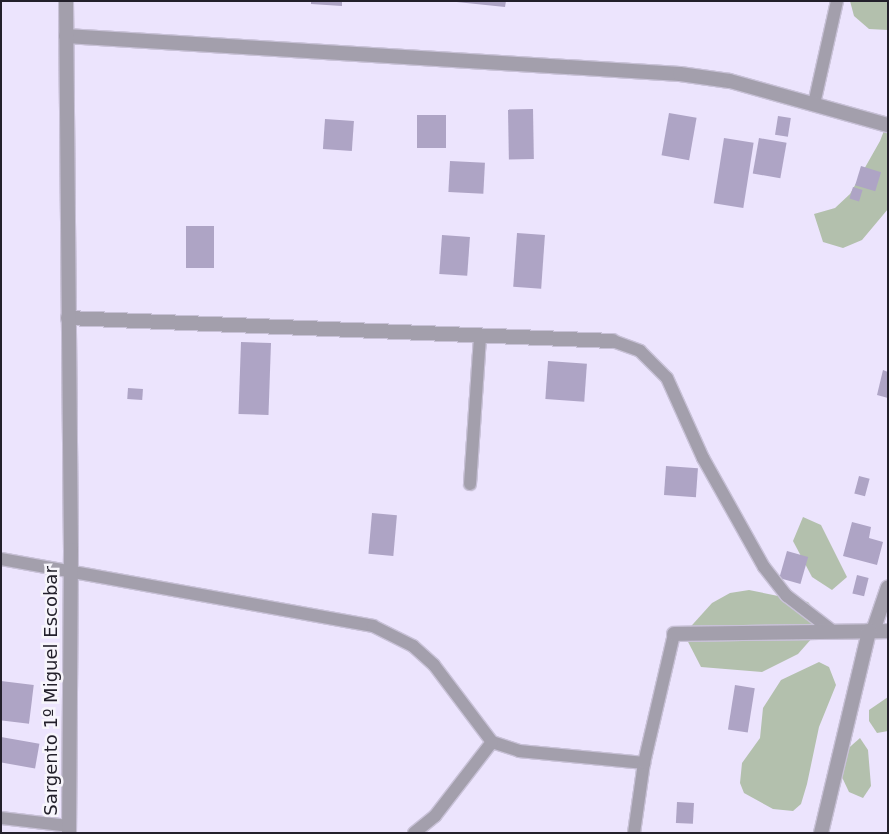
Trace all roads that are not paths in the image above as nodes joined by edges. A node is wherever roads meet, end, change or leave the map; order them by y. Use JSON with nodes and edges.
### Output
{"nodes":[{"id":1,"x":66,"y":1,"type":"edge"},
{"id":2,"x":837,"y":1,"type":"edge"},
{"id":3,"x":66,"y":36,"type":"junction"},
{"id":4,"x":814,"y":104,"type":"junction"},
{"id":5,"x":888,"y":125,"type":"edge"},
{"id":6,"x":68,"y":318,"type":"junction"},
{"id":7,"x":480,"y":336,"type":"junction"},
{"id":8,"x":613,"y":341,"type":"joint"},
{"id":9,"x":470,"y":484,"type":"dead end"},
{"id":10,"x":1,"y":559,"type":"edge"},
{"id":11,"x":70,"y":570,"type":"junction"},
{"id":12,"x":888,"y":587,"type":"edge"},
{"id":13,"x":871,"y":631,"type":"junction"},
{"id":14,"x":888,"y":631,"type":"edge"},
{"id":15,"x":834,"y":632,"type":"junction"},
{"id":16,"x":674,"y":634,"type":"joint"},
{"id":17,"x":492,"y":742,"type":"junction"},
{"id":18,"x":644,"y":762,"type":"junction"},
{"id":19,"x":1,"y":818,"type":"edge"},
{"id":20,"x":69,"y":830,"type":"edge"},
{"id":21,"x":414,"y":833,"type":"edge"},
{"id":22,"x":634,"y":833,"type":"edge"},
{"id":23,"x":821,"y":833,"type":"edge"}],
"edges":[{"from":1,"to":3,"type":"street","name":"Sargento 1º Miguel Escobar"},
{"from":2,"to":4,"type":"lane"},
{"from":3,"to":4,"type":"street"},
{"from":3,"to":6,"type":"street","name":"Sargento 1º Miguel Escobar"},
{"from":4,"to":5,"type":"street"},
{"from":6,"to":7,"type":"street"},
{"from":6,"to":11,"type":"street","name":"Sargento 1º Miguel Escobar"},
{"from":7,"to":8,"type":"street"},
{"from":7,"to":9,"type":"lane"},
{"from":8,"to":15,"type":"lane"},
{"from":10,"to":11,"type":"lane"},
{"from":11,"to":17,"type":"lane"},
{"from":11,"to":20,"type":"street","name":"Sargento 1º Miguel Escobar"},
{"from":12,"to":13,"type":"street"},
{"from":13,"to":14,"type":"street"},
{"from":13,"to":15,"type":"street"},
{"from":13,"to":23,"type":"street"},
{"from":15,"to":16,"type":"street"},
{"from":16,"to":18,"type":"lane"},
{"from":17,"to":18,"type":"lane"},
{"from":17,"to":21,"type":"lane"},
{"from":18,"to":22,"type":"lane"},
{"from":19,"to":20,"type":"lane"}]}
